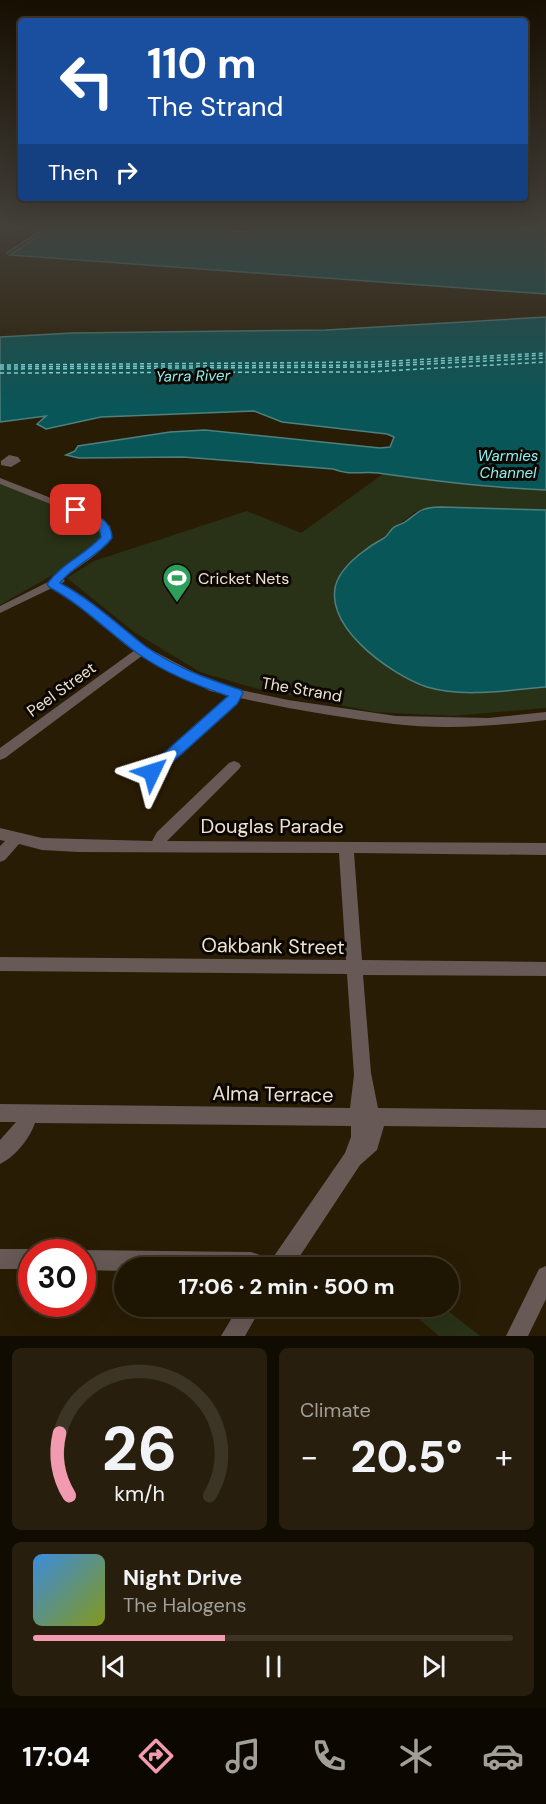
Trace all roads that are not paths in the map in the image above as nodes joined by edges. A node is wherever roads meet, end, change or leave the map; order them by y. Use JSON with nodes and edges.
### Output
{"nodes":[{"id":1,"x":0,"y":481,"type":"edge"},
{"id":2,"x":140,"y":648,"type":"junction"},
{"id":3,"x":236,"y":693,"type":"junction"},
{"id":4,"x":546,"y":716,"type":"edge"},
{"id":5,"x":0,"y":748,"type":"edge"},
{"id":6,"x":0,"y":755,"type":"edge"},
{"id":7,"x":234,"y":766,"type":"dead end"},
{"id":8,"x":152,"y":772,"type":"dead end"},
{"id":9,"x":0,"y":834,"type":"edge"},
{"id":10,"x":15,"y":839,"type":"junction"},
{"id":11,"x":156,"y":847,"type":"junction"},
{"id":12,"x":346,"y":848,"type":"junction"},
{"id":13,"x":546,"y":849,"type":"edge"},
{"id":14,"x":0,"y":856,"type":"edge"},
{"id":15,"x":0,"y":964,"type":"edge"},
{"id":16,"x":354,"y":968,"type":"junction"},
{"id":17,"x":546,"y":969,"type":"edge"},
{"id":18,"x":0,"y":1113,"type":"edge"},
{"id":19,"x":29,"y":1113,"type":"junction"},
{"id":20,"x":367,"y":1118,"type":"junction"},
{"id":21,"x":546,"y":1119,"type":"edge"},
{"id":22,"x":0,"y":1154,"type":"edge"},
{"id":23,"x":286,"y":1257,"type":"edge"},
{"id":24,"x":0,"y":1259,"type":"edge"},
{"id":25,"x":18,"y":1260,"type":"edge"},
{"id":26,"x":96,"y":1260,"type":"edge"},
{"id":27,"x":114,"y":1260,"type":"edge"},
{"id":28,"x":546,"y":1276,"type":"edge"},
{"id":29,"x":245,"y":1317,"type":"edge"},
{"id":30,"x":232,"y":1336,"type":"edge"},
{"id":31,"x":517,"y":1336,"type":"edge"}],
"edges":[{"from":1,"to":2,"type":"street","name":"The Strand"},
{"from":2,"to":3,"type":"street","name":"The Strand"},
{"from":2,"to":5,"type":"street","name":"Peel Street"},
{"from":2,"to":6,"type":"street","name":"Peel Street"},
{"from":3,"to":4,"type":"street","name":"The Strand"},
{"from":3,"to":8,"type":"street"},
{"from":7,"to":11,"type":"street"},
{"from":9,"to":10,"type":"street","name":"Douglas Parade"},
{"from":10,"to":11,"type":"street","name":"Douglas Parade"},
{"from":10,"to":14,"type":"street"},
{"from":11,"to":12,"type":"street","name":"Douglas Parade"},
{"from":12,"to":13,"type":"street","name":"Douglas Parade"},
{"from":12,"to":16,"type":"street"},
{"from":15,"to":16,"type":"street","name":"Oakbank Street"},
{"from":16,"to":17,"type":"street","name":"Oakbank Street"},
{"from":16,"to":20,"type":"street"},
{"from":18,"to":19,"type":"street","name":"Alma Terrace"},
{"from":19,"to":20,"type":"street","name":"Alma Terrace"},
{"from":19,"to":22,"type":"street"},
{"from":20,"to":21,"type":"street","name":"Alma Terrace"},
{"from":20,"to":23,"type":"street"},
{"from":24,"to":25,"type":"street"},
{"from":26,"to":27,"type":"street"},
{"from":28,"to":31,"type":"street"},
{"from":29,"to":30,"type":"street"}]}
